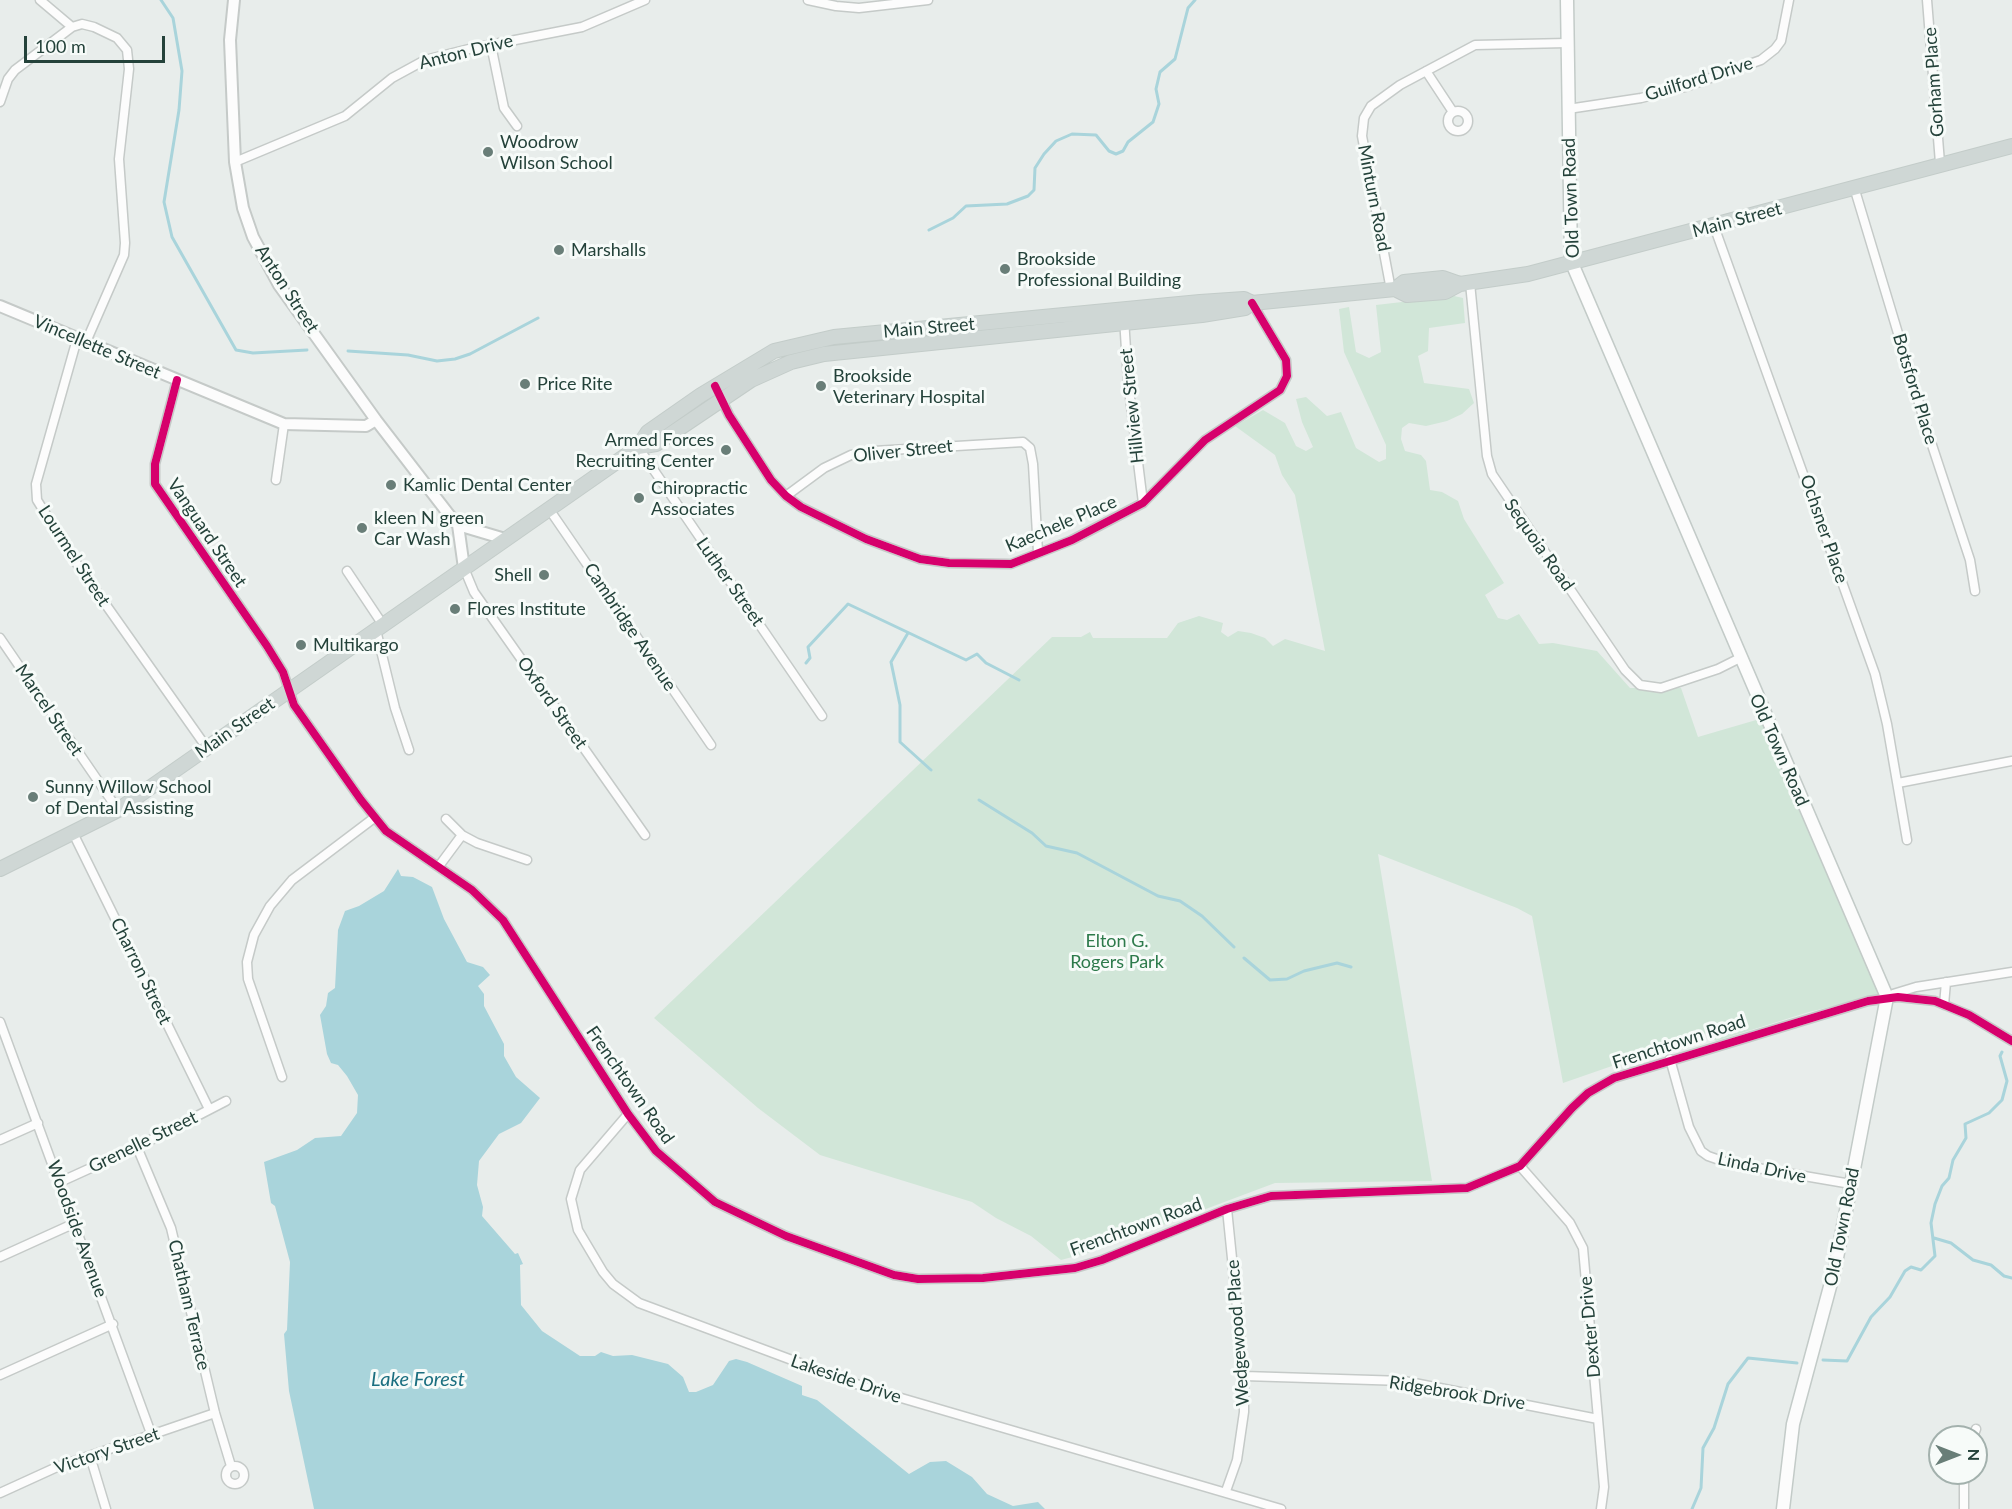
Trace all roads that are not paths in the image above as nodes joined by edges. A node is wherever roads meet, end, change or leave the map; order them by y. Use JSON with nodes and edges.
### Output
{"nodes":[{"id":1,"x":40,"y":0,"type":"edge"},
{"id":2,"x":234,"y":0,"type":"edge"},
{"id":3,"x":645,"y":0,"type":"edge"},
{"id":4,"x":808,"y":0,"type":"edge"},
{"id":5,"x":928,"y":0,"type":"edge"},
{"id":6,"x":1567,"y":0,"type":"edge"},
{"id":7,"x":1789,"y":0,"type":"edge"},
{"id":8,"x":1928,"y":0,"type":"edge"},
{"id":9,"x":72,"y":27,"type":"junction"},
{"id":10,"x":1567,"y":43,"type":"junction"},
{"id":11,"x":491,"y":45,"type":"junction"},
{"id":12,"x":1426,"y":71,"type":"junction"},
{"id":13,"x":0,"y":102,"type":"edge"},
{"id":14,"x":1568,"y":109,"type":"junction"},
{"id":15,"x":1453,"y":112,"type":"dead end"},
{"id":16,"x":518,"y":126,"type":"dead end"},
{"id":17,"x":2012,"y":146,"type":"edge"},
{"id":18,"x":235,"y":162,"type":"junction"},
{"id":19,"x":1940,"y":163,"type":"junction"},
{"id":20,"x":1854,"y":187,"type":"junction"},
{"id":21,"x":1714,"y":226,"type":"junction"},
{"id":22,"x":1571,"y":261,"type":"junction"},
{"id":23,"x":1465,"y":283,"type":"junction"},
{"id":24,"x":1393,"y":289,"type":"junction"},
{"id":25,"x":1252,"y":303,"type":"junction"},
{"id":26,"x":0,"y":306,"type":"edge"},
{"id":27,"x":1124,"y":316,"type":"junction"},
{"id":28,"x":929,"y":335,"type":"junction"},
{"id":29,"x":82,"y":340,"type":"junction"},
{"id":30,"x":818,"y":340,"type":"junction"},
{"id":31,"x":824,"y":354,"type":"junction"},
{"id":32,"x":177,"y":380,"type":"junction"},
{"id":33,"x":718,"y":392,"type":"junction"},
{"id":34,"x":376,"y":420,"type":"junction"},
{"id":35,"x":284,"y":424,"type":"junction"},
{"id":36,"x":638,"y":447,"type":"junction"},
{"id":37,"x":276,"y":480,"type":"dead end"},
{"id":38,"x":786,"y":496,"type":"junction"},
{"id":39,"x":1143,"y":503,"type":"junction"},
{"id":40,"x":549,"y":508,"type":"junction"},
{"id":41,"x":458,"y":525,"type":"junction"},
{"id":42,"x":505,"y":539,"type":"junction"},
{"id":43,"x":1038,"y":552,"type":"junction"},
{"id":44,"x":464,"y":568,"type":"junction"},
{"id":45,"x":347,"y":571,"type":"dead end"},
{"id":46,"x":1975,"y":591,"type":"dead end"},
{"id":47,"x":380,"y":627,"type":"junction"},
{"id":48,"x":0,"y":638,"type":"edge"},
{"id":49,"x":1740,"y":658,"type":"junction"},
{"id":50,"x":290,"y":690,"type":"junction"},
{"id":51,"x":822,"y":716,"type":"dead end"},
{"id":52,"x":711,"y":745,"type":"dead end"},
{"id":53,"x":207,"y":748,"type":"junction"},
{"id":54,"x":409,"y":750,"type":"dead end"},
{"id":55,"x":2012,"y":761,"type":"edge"},
{"id":56,"x":1898,"y":783,"type":"junction"},
{"id":57,"x":118,"y":810,"type":"junction"},
{"id":58,"x":375,"y":818,"type":"junction"},
{"id":59,"x":446,"y":819,"type":"dead end"},
{"id":60,"x":73,"y":833,"type":"junction"},
{"id":61,"x":462,"y":835,"type":"junction"},
{"id":62,"x":645,"y":835,"type":"dead end"},
{"id":63,"x":1907,"y":840,"type":"dead end"},
{"id":64,"x":527,"y":860,"type":"dead end"},
{"id":65,"x":439,"y":866,"type":"junction"},
{"id":66,"x":0,"y":869,"type":"edge"},
{"id":67,"x":2012,"y":972,"type":"edge"},
{"id":68,"x":1946,"y":982,"type":"junction"},
{"id":69,"x":1887,"y":997,"type":"junction"},
{"id":70,"x":1944,"y":1005,"type":"junction"},
{"id":71,"x":0,"y":1022,"type":"edge"},
{"id":72,"x":2012,"y":1041,"type":"edge"},
{"id":73,"x":1670,"y":1059,"type":"junction"},
{"id":74,"x":282,"y":1077,"type":"dead end"},
{"id":75,"x":226,"y":1101,"type":"dead end"},
{"id":76,"x":209,"y":1109,"type":"junction"},
{"id":77,"x":628,"y":1114,"type":"junction"},
{"id":78,"x":38,"y":1123,"type":"junction"},
{"id":79,"x":0,"y":1140,"type":"edge"},
{"id":80,"x":137,"y":1147,"type":"junction"},
{"id":81,"x":1520,"y":1166,"type":"junction"},
{"id":82,"x":60,"y":1182,"type":"junction"},
{"id":83,"x":1851,"y":1185,"type":"junction"},
{"id":84,"x":1227,"y":1209,"type":"junction"},
{"id":85,"x":75,"y":1223,"type":"junction"},
{"id":86,"x":0,"y":1257,"type":"edge"},
{"id":87,"x":112,"y":1324,"type":"junction"},
{"id":88,"x":0,"y":1375,"type":"edge"},
{"id":89,"x":1244,"y":1376,"type":"junction"},
{"id":90,"x":215,"y":1413,"type":"junction"},
{"id":91,"x":1598,"y":1419,"type":"junction"},
{"id":92,"x":152,"y":1436,"type":"junction"},
{"id":93,"x":90,"y":1456,"type":"junction"},
{"id":94,"x":231,"y":1466,"type":"dead end"},
{"id":95,"x":1964,"y":1485,"type":"edge"},
{"id":96,"x":1226,"y":1491,"type":"junction"},
{"id":97,"x":0,"y":1493,"type":"edge"},
{"id":98,"x":106,"y":1509,"type":"edge"},
{"id":99,"x":1281,"y":1509,"type":"edge"},
{"id":100,"x":1601,"y":1509,"type":"edge"},
{"id":101,"x":1783,"y":1509,"type":"edge"},
{"id":102,"x":1964,"y":1509,"type":"edge"}],
"edges":[{"from":1,"to":9,"type":"street"},
{"from":2,"to":18,"type":"street","name":"Anton Street"},
{"from":3,"to":11,"type":"street","name":"Anton Drive"},
{"from":4,"to":5,"type":"street"},
{"from":6,"to":10,"type":"main road","name":"Old Town Road"},
{"from":7,"to":14,"type":"street","name":"Guilford Drive"},
{"from":8,"to":19,"type":"street","name":"Gorham Place"},
{"from":9,"to":13,"type":"street"},
{"from":9,"to":29,"type":"street","name":"Lourmel Street"},
{"from":10,"to":12,"type":"street","name":"Minturn Road"},
{"from":10,"to":14,"type":"main road","name":"Old Town Road"},
{"from":11,"to":16,"type":"street"},
{"from":11,"to":18,"type":"street","name":"Anton Drive"},
{"from":12,"to":15,"type":"street"},
{"from":12,"to":24,"type":"street","name":"Minturn Road"},
{"from":14,"to":22,"type":"main road","name":"Old Town Road"},
{"from":17,"to":19,"type":"main road","name":"Main Street"},
{"from":18,"to":34,"type":"street","name":"Anton Street"},
{"from":19,"to":20,"type":"main road","name":"Main Street"},
{"from":20,"to":21,"type":"main road","name":"Main Street"},
{"from":20,"to":46,"type":"street","name":"Botsford Place"},
{"from":21,"to":22,"type":"main road","name":"Main Street"},
{"from":21,"to":56,"type":"street","name":"Ochsner Place"},
{"from":22,"to":23,"type":"main road","name":"Main Street"},
{"from":22,"to":49,"type":"main road","name":"Old Town Road"},
{"from":23,"to":24,"type":"main road","name":"Main Street"},
{"from":23,"to":49,"type":"street","name":"Sequoia Road"},
{"from":24,"to":25,"type":"main road","name":"Main Street"},
{"from":25,"to":27,"type":"main road","name":"Main Street"},
{"from":25,"to":39,"type":"street","name":"Kaechele Place"},
{"from":26,"to":29,"type":"street","name":"Vincellette Street"},
{"from":27,"to":28,"type":"main road","name":"Main Street"},
{"from":27,"to":39,"type":"street","name":"Hillview Street"},
{"from":28,"to":30,"type":"main road","name":"Main Street"},
{"from":28,"to":31,"type":"main road","name":"Main Street"},
{"from":29,"to":32,"type":"street","name":"Vincellette Street"},
{"from":29,"to":53,"type":"street","name":"Lourmel Street"},
{"from":30,"to":31,"type":"main road"},
{"from":30,"to":33,"type":"main road","name":"Main Street"},
{"from":31,"to":33,"type":"main road","name":"Main Street"},
{"from":32,"to":35,"type":"street","name":"Vincellette Street"},
{"from":32,"to":50,"type":"street","name":"Vanguard Street"},
{"from":33,"to":36,"type":"main road","name":"Main Street"},
{"from":33,"to":38,"type":"street","name":"Kaechele Place"},
{"from":34,"to":35,"type":"street","name":"Vincellette Street"},
{"from":34,"to":41,"type":"street"},
{"from":35,"to":37,"type":"street"},
{"from":36,"to":40,"type":"main road","name":"Main Street"},
{"from":36,"to":51,"type":"street","name":"Luther Street"},
{"from":38,"to":43,"type":"street","name":"Kaechele Place"},
{"from":38,"to":43,"type":"street","name":"Oliver Street"},
{"from":39,"to":43,"type":"street","name":"Kaechele Place"},
{"from":40,"to":42,"type":"main road","name":"Main Street"},
{"from":40,"to":52,"type":"street","name":"Cambridge Avenue"},
{"from":41,"to":42,"type":"street"},
{"from":41,"to":44,"type":"street"},
{"from":42,"to":44,"type":"main road","name":"Main Street"},
{"from":44,"to":47,"type":"main road","name":"Main Street"},
{"from":44,"to":62,"type":"street","name":"Oxford Street"},
{"from":45,"to":47,"type":"street"},
{"from":47,"to":50,"type":"main road","name":"Main Street"},
{"from":47,"to":54,"type":"street"},
{"from":48,"to":57,"type":"street","name":"Marcel Street"},
{"from":49,"to":69,"type":"main road","name":"Old Town Road"},
{"from":50,"to":53,"type":"main road","name":"Main Street"},
{"from":50,"to":58,"type":"street","name":"Frenchtown Road"},
{"from":53,"to":57,"type":"main road","name":"Main Street"},
{"from":55,"to":56,"type":"street"},
{"from":56,"to":63,"type":"street","name":"Ochsner Place"},
{"from":57,"to":60,"type":"main road","name":"Main Street"},
{"from":58,"to":65,"type":"street","name":"Frenchtown Road"},
{"from":58,"to":74,"type":"street"},
{"from":59,"to":61,"type":"street"},
{"from":60,"to":66,"type":"main road","name":"Main Street"},
{"from":60,"to":76,"type":"street","name":"Charron Street"},
{"from":61,"to":64,"type":"street"},
{"from":61,"to":65,"type":"street"},
{"from":65,"to":77,"type":"street","name":"Frenchtown Road"},
{"from":67,"to":68,"type":"street"},
{"from":68,"to":69,"type":"street"},
{"from":68,"to":70,"type":"street"},
{"from":69,"to":70,"type":"street","name":"Frenchtown Road"},
{"from":69,"to":73,"type":"street","name":"Frenchtown Road"},
{"from":69,"to":83,"type":"main road","name":"Old Town Road"},
{"from":70,"to":72,"type":"street","name":"Frenchtown Road"},
{"from":71,"to":78,"type":"street","name":"Woodside Avenue"},
{"from":73,"to":81,"type":"street","name":"Frenchtown Road"},
{"from":73,"to":83,"type":"street","name":"Linda Drive"},
{"from":75,"to":76,"type":"street","name":"Grenelle Street"},
{"from":76,"to":80,"type":"street","name":"Grenelle Street"},
{"from":77,"to":84,"type":"street","name":"Frenchtown Road"},
{"from":77,"to":96,"type":"street","name":"Lakeside Drive"},
{"from":78,"to":79,"type":"street"},
{"from":78,"to":82,"type":"street","name":"Woodside Avenue"},
{"from":80,"to":82,"type":"street","name":"Grenelle Street"},
{"from":80,"to":90,"type":"street","name":"Chatham Terrace"},
{"from":81,"to":84,"type":"street","name":"Frenchtown Road"},
{"from":81,"to":91,"type":"street","name":"Dexter Drive"},
{"from":82,"to":85,"type":"street","name":"Woodside Avenue"},
{"from":83,"to":101,"type":"main road","name":"Old Town Road"},
{"from":84,"to":89,"type":"street","name":"Wedgewood Place"},
{"from":85,"to":86,"type":"street"},
{"from":85,"to":87,"type":"street","name":"Woodside Avenue"},
{"from":87,"to":88,"type":"street"},
{"from":87,"to":92,"type":"street","name":"Woodside Avenue"},
{"from":89,"to":91,"type":"street","name":"Ridgebrook Drive"},
{"from":89,"to":96,"type":"street","name":"Wedgewood Place"},
{"from":90,"to":92,"type":"street","name":"Victory Street"},
{"from":90,"to":94,"type":"street","name":"Chatham Terrace"},
{"from":91,"to":100,"type":"street","name":"Dexter Drive"},
{"from":92,"to":93,"type":"street","name":"Victory Street"},
{"from":93,"to":97,"type":"street","name":"Victory Street"},
{"from":93,"to":98,"type":"street"},
{"from":95,"to":102,"type":"street"},
{"from":96,"to":99,"type":"street","name":"Lakeside Drive"}]}
